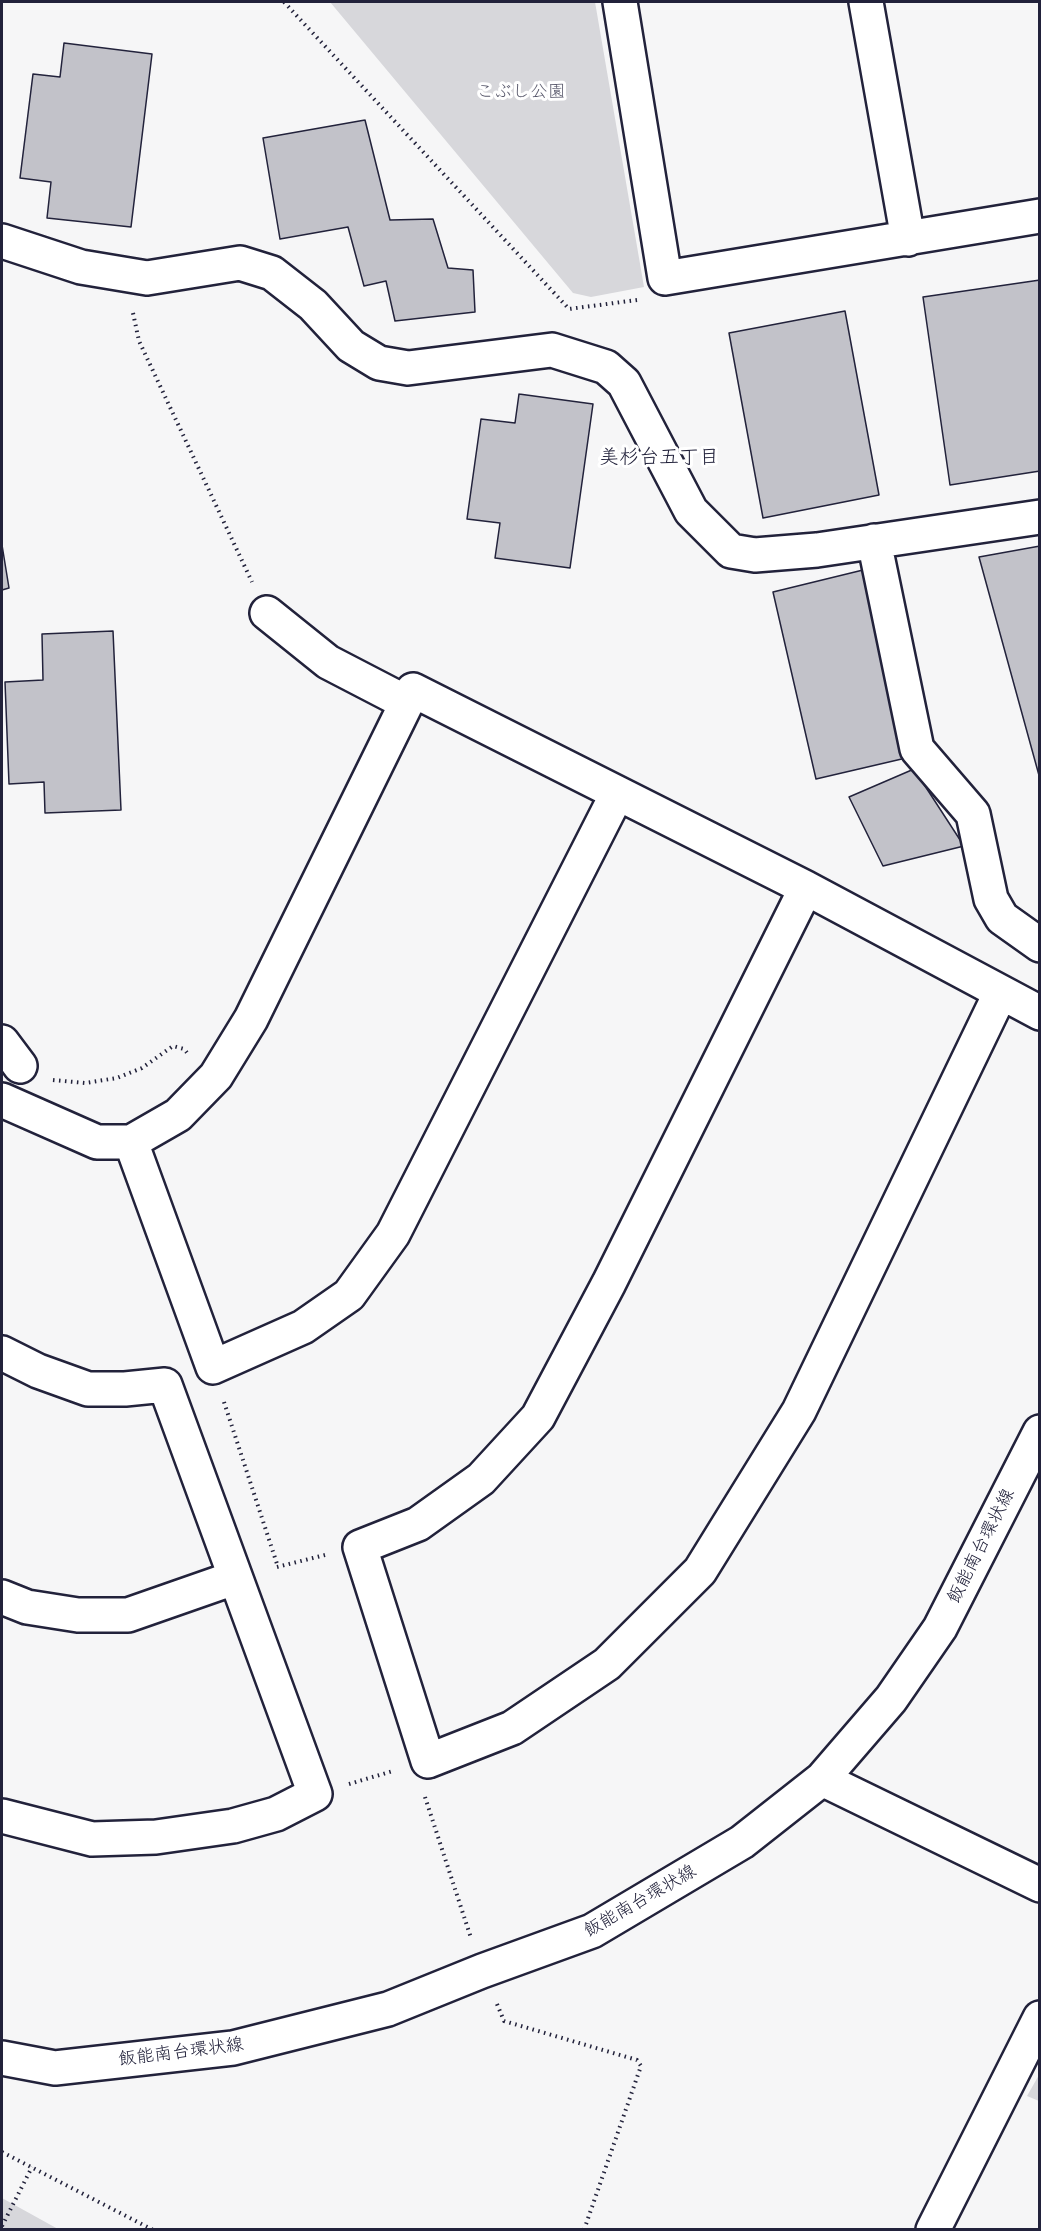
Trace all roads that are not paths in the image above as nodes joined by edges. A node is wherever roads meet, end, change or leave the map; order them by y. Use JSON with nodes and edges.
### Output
{"nodes":[{"id":1,"x":620,"y":2,"type":"edge"},
{"id":2,"x":866,"y":2,"type":"edge"},
{"id":3,"x":1040,"y":216,"type":"edge"},
{"id":4,"x":908,"y":239,"type":"junction"},
{"id":5,"x":2,"y":241,"type":"edge"},
{"id":6,"x":1040,"y":517,"type":"edge"},
{"id":7,"x":874,"y":541,"type":"junction"},
{"id":8,"x":267,"y":613,"type":"road end"},
{"id":9,"x":407,"y":703,"type":"junction"},
{"id":10,"x":617,"y":794,"type":"junction"},
{"id":11,"x":806,"y":888,"type":"junction"},
{"id":12,"x":1040,"y":945,"type":"edge"},
{"id":13,"x":1000,"y":993,"type":"junction"},
{"id":14,"x":1040,"y":1013,"type":"edge"},
{"id":15,"x":2,"y":1100,"type":"edge"},
{"id":16,"x":131,"y":1142,"type":"junction"},
{"id":17,"x":2,"y":1353,"type":"edge"},
{"id":18,"x":1040,"y":1432,"type":"edge"},
{"id":19,"x":234,"y":1578,"type":"junction"},
{"id":20,"x":2,"y":1597,"type":"edge"},
{"id":21,"x":822,"y":1779,"type":"junction"},
{"id":22,"x":2,"y":1816,"type":"edge"},
{"id":23,"x":1040,"y":1885,"type":"edge"},
{"id":24,"x":1040,"y":2018,"type":"edge"},
{"id":25,"x":2,"y":2058,"type":"edge"},
{"id":26,"x":933,"y":2229,"type":"edge"}],
"edges":[{"from":1,"to":4,"type":"street"},
{"from":2,"to":4,"type":"street"},
{"from":3,"to":4,"type":"street"},
{"from":5,"to":7,"type":"street"},
{"from":6,"to":7,"type":"street"},
{"from":7,"to":12,"type":"street"},
{"from":8,"to":9,"type":"street"},
{"from":9,"to":10,"type":"street"},
{"from":9,"to":16,"type":"street"},
{"from":10,"to":11,"type":"street"},
{"from":10,"to":16,"type":"street"},
{"from":11,"to":13,"type":"street"},
{"from":11,"to":13,"type":"street"},
{"from":13,"to":14,"type":"street"},
{"from":15,"to":16,"type":"street"},
{"from":17,"to":19,"type":"street"},
{"from":18,"to":21,"type":"street","name":"飯能南台環状線"},
{"from":19,"to":20,"type":"street"},
{"from":19,"to":22,"type":"street"},
{"from":21,"to":23,"type":"street"},
{"from":21,"to":25,"type":"street","name":"飯能南台環状線"},
{"from":24,"to":26,"type":"street"}]}
